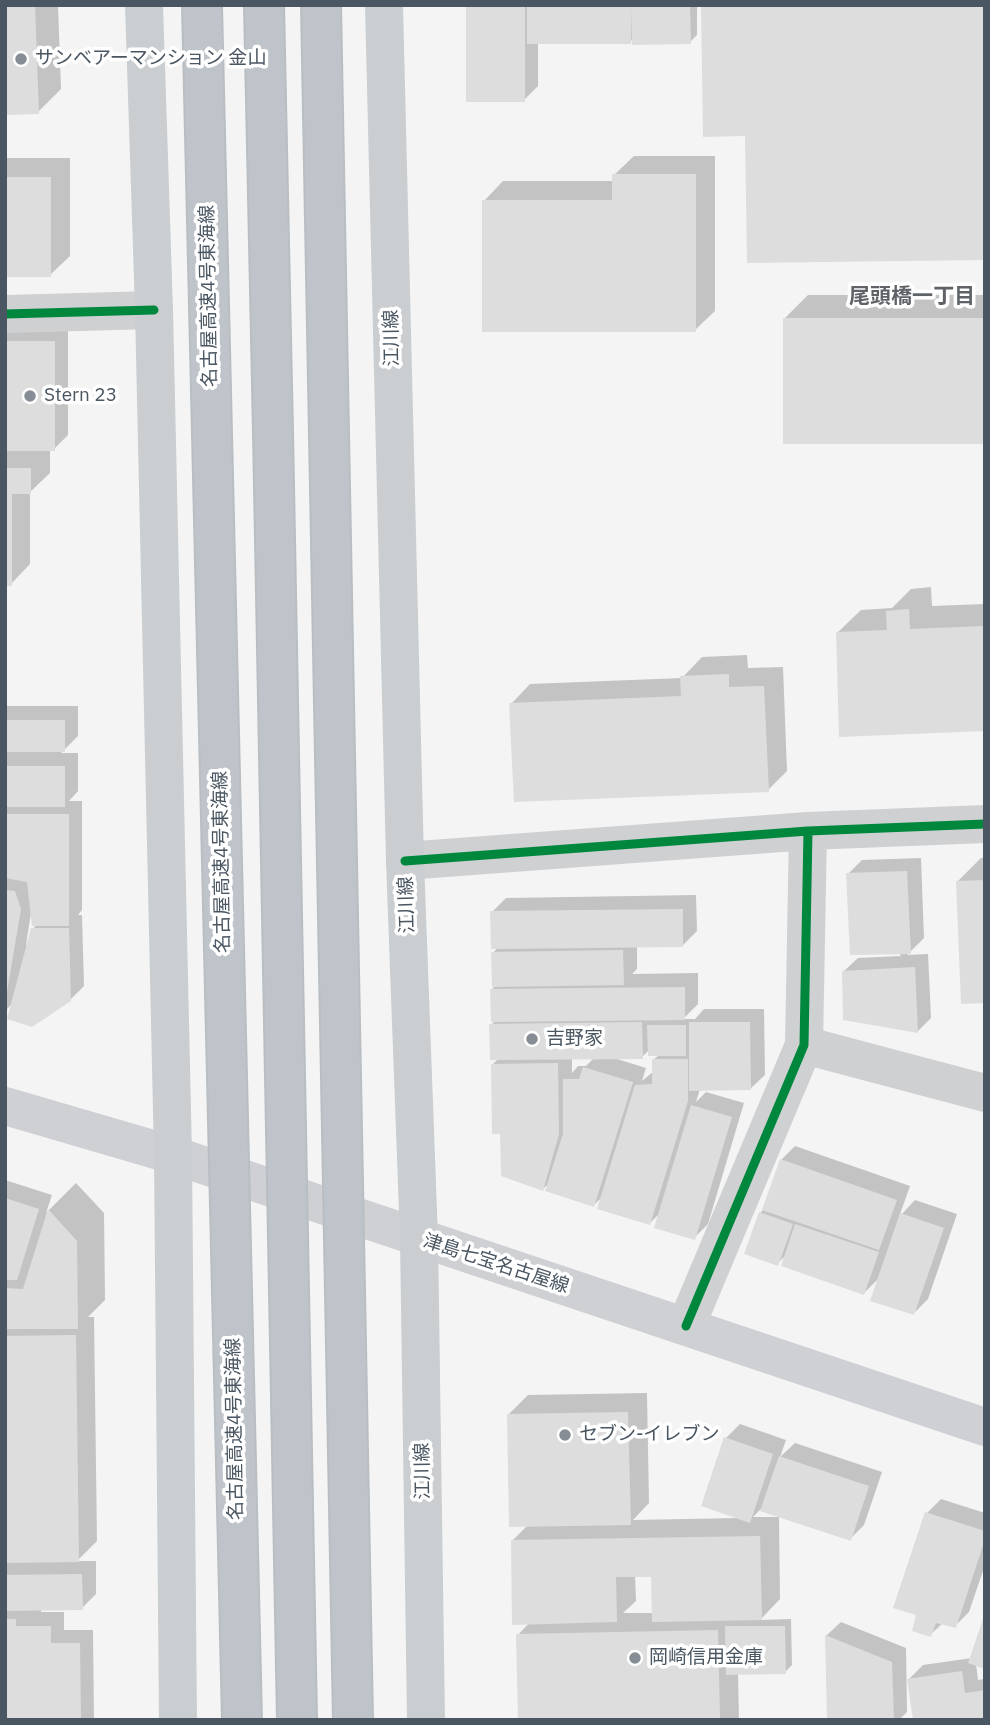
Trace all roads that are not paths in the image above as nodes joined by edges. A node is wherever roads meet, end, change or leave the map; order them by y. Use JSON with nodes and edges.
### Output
{"nodes":[{"id":1,"x":144,"y":5,"type":"edge"},
{"id":2,"x":202,"y":5,"type":"edge"},
{"id":3,"x":264,"y":5,"type":"edge"},
{"id":4,"x":321,"y":5,"type":"edge"},
{"id":5,"x":384,"y":5,"type":"edge"},
{"id":6,"x":154,"y":310,"type":"junction"},
{"id":7,"x":5,"y":314,"type":"edge"},
{"id":8,"x":985,"y":824,"type":"edge"},
{"id":9,"x":808,"y":831,"type":"junction"},
{"id":10,"x":405,"y":861,"type":"junction"},
{"id":11,"x":804,"y":1045,"type":"junction"},
{"id":12,"x":985,"y":1093,"type":"edge"},
{"id":13,"x":5,"y":1106,"type":"edge"},
{"id":14,"x":173,"y":1155,"type":"junction"},
{"id":15,"x":419,"y":1238,"type":"junction"},
{"id":16,"x":686,"y":1326,"type":"junction"},
{"id":17,"x":985,"y":1427,"type":"edge"},
{"id":18,"x":178,"y":1720,"type":"edge"},
{"id":19,"x":242,"y":1720,"type":"edge"},
{"id":20,"x":297,"y":1720,"type":"edge"},
{"id":21,"x":353,"y":1720,"type":"edge"},
{"id":22,"x":426,"y":1720,"type":"edge"}],
"edges":[{"from":1,"to":6,"type":"main road"},
{"from":2,"to":19,"type":"highway","name":"名古屋高速4号東海線","bridge":true},
{"from":3,"to":20,"type":"highway","bridge":true},
{"from":4,"to":21,"type":"highway","bridge":true},
{"from":5,"to":10,"type":"main road","name":"江川線"},
{"from":6,"to":7,"type":"street"},
{"from":6,"to":14,"type":"main road"},
{"from":8,"to":9,"type":"street"},
{"from":9,"to":10,"type":"street"},
{"from":9,"to":11,"type":"street"},
{"from":10,"to":15,"type":"main road","name":"江川線"},
{"from":11,"to":12,"type":"street"},
{"from":11,"to":16,"type":"street"},
{"from":13,"to":14,"type":"main road","name":"津島七宝名古屋線"},
{"from":14,"to":15,"type":"main road","name":"津島七宝名古屋線"},
{"from":14,"to":18,"type":"main road"},
{"from":15,"to":16,"type":"main road","name":"津島七宝名古屋線"},
{"from":15,"to":22,"type":"main road","name":"江川線"},
{"from":16,"to":17,"type":"main road","name":"津島七宝名古屋線"}]}
